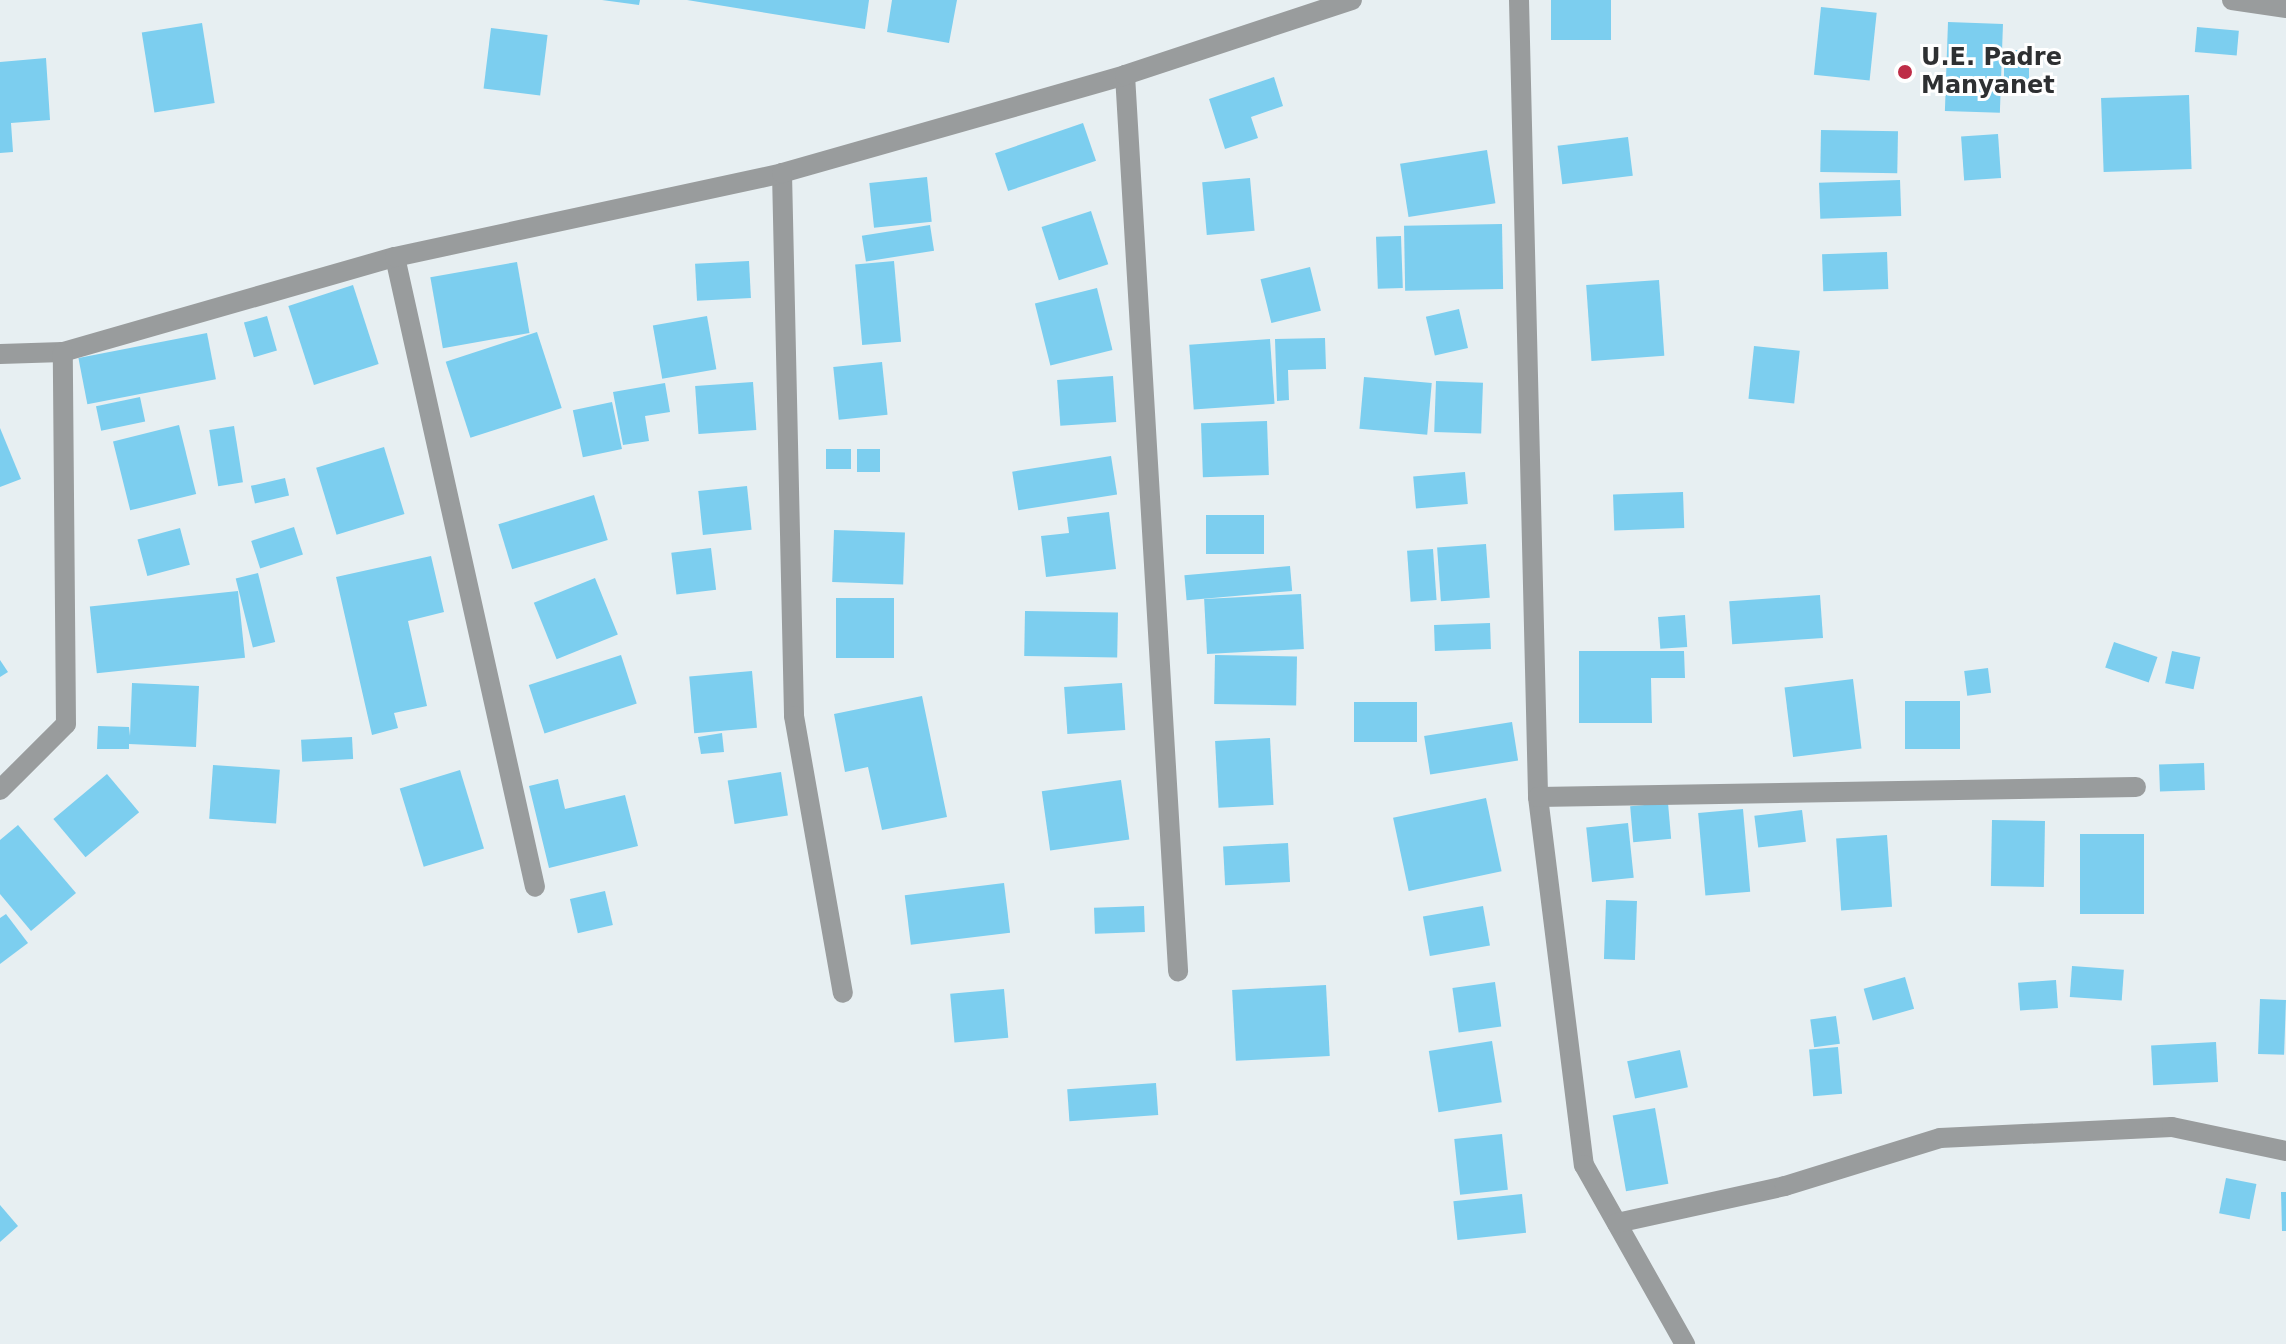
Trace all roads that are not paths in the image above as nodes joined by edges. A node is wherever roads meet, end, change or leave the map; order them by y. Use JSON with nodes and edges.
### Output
{"nodes":[{"id":1,"x":1352,"y":0,"type":"edge"},
{"id":2,"x":1519,"y":0,"type":"edge"},
{"id":3,"x":2232,"y":0,"type":"edge"},
{"id":4,"x":2286,"y":8,"type":"edge"},
{"id":5,"x":1125,"y":75,"type":"junction"},
{"id":6,"x":782,"y":173,"type":"junction"},
{"id":7,"x":395,"y":257,"type":"junction"},
{"id":8,"x":63,"y":352,"type":"junction"},
{"id":9,"x":0,"y":354,"type":"edge"},
{"id":10,"x":2136,"y":787,"type":"dead end"},
{"id":11,"x":0,"y":790,"type":"edge"},
{"id":12,"x":1538,"y":797,"type":"junction"},
{"id":13,"x":535,"y":887,"type":"dead end"},
{"id":14,"x":1178,"y":971,"type":"dead end"},
{"id":15,"x":843,"y":993,"type":"dead end"},
{"id":16,"x":2286,"y":1151,"type":"edge"},
{"id":17,"x":1617,"y":1223,"type":"junction"},
{"id":18,"x":1685,"y":1344,"type":"edge"}],
"edges":[{"from":1,"to":5,"type":"street"},
{"from":2,"to":12,"type":"street"},
{"from":3,"to":4,"type":"street"},
{"from":5,"to":6,"type":"street"},
{"from":5,"to":14,"type":"street"},
{"from":6,"to":7,"type":"street"},
{"from":6,"to":15,"type":"street"},
{"from":7,"to":8,"type":"street"},
{"from":7,"to":13,"type":"street"},
{"from":8,"to":9,"type":"street"},
{"from":8,"to":11,"type":"street"},
{"from":10,"to":12,"type":"street"},
{"from":12,"to":17,"type":"street"},
{"from":16,"to":17,"type":"street"},
{"from":17,"to":18,"type":"street"}]}
